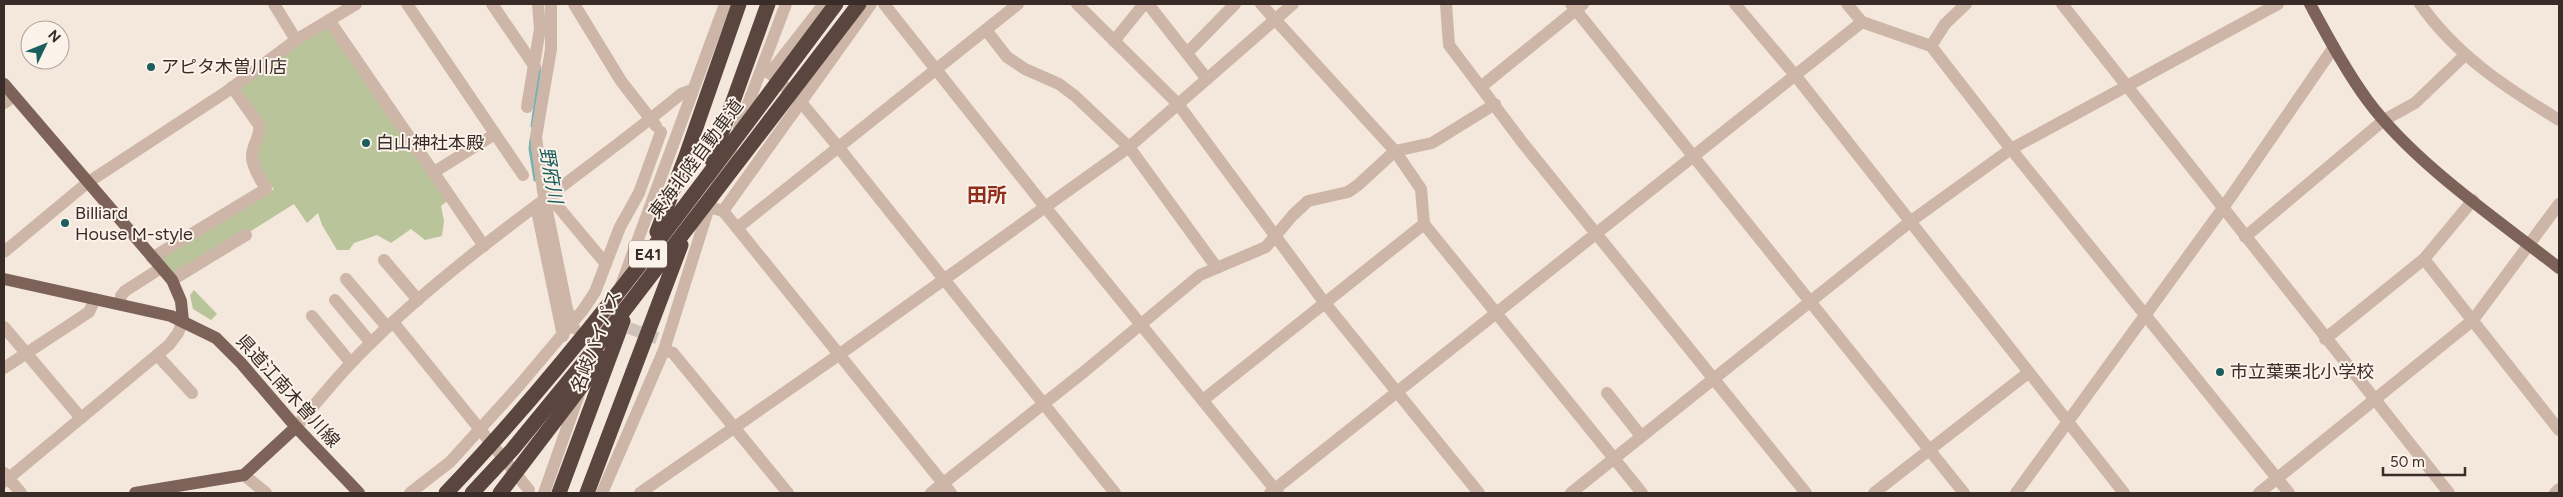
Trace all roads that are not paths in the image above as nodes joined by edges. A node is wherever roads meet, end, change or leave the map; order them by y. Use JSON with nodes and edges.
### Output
{"nodes":[{"id":1,"x":274,"y":4,"type":"edge"},
{"id":2,"x":356,"y":4,"type":"edge"},
{"id":3,"x":407,"y":4,"type":"edge"},
{"id":4,"x":492,"y":4,"type":"edge"},
{"id":5,"x":538,"y":4,"type":"edge"},
{"id":6,"x":551,"y":4,"type":"edge"},
{"id":7,"x":574,"y":4,"type":"edge"},
{"id":8,"x":725,"y":4,"type":"edge"},
{"id":9,"x":739,"y":4,"type":"edge"},
{"id":10,"x":768,"y":4,"type":"edge"},
{"id":11,"x":786,"y":4,"type":"edge"},
{"id":12,"x":824,"y":4,"type":"edge"},
{"id":13,"x":836,"y":4,"type":"edge"},
{"id":14,"x":858,"y":4,"type":"edge"},
{"id":15,"x":871,"y":4,"type":"edge"},
{"id":16,"x":884,"y":4,"type":"edge"},
{"id":17,"x":1018,"y":4,"type":"edge"},
{"id":18,"x":1077,"y":4,"type":"edge"},
{"id":19,"x":1144,"y":4,"type":"edge"},
{"id":20,"x":1148,"y":4,"type":"edge"},
{"id":21,"x":1235,"y":4,"type":"edge"},
{"id":22,"x":1261,"y":4,"type":"edge"},
{"id":23,"x":1294,"y":4,"type":"edge"},
{"id":24,"x":1446,"y":4,"type":"edge"},
{"id":25,"x":1735,"y":4,"type":"edge"},
{"id":26,"x":1847,"y":4,"type":"edge"},
{"id":27,"x":1966,"y":4,"type":"edge"},
{"id":28,"x":2062,"y":4,"type":"edge"},
{"id":29,"x":2278,"y":4,"type":"edge"},
{"id":30,"x":2310,"y":4,"type":"edge"},
{"id":31,"x":2420,"y":4,"type":"edge"},
{"id":32,"x":1576,"y":6,"type":"edge"},
{"id":33,"x":330,"y":20,"type":"junction"},
{"id":34,"x":1274,"y":20,"type":"junction"},
{"id":35,"x":1862,"y":22,"type":"junction"},
{"id":36,"x":986,"y":30,"type":"junction"},
{"id":37,"x":296,"y":40,"type":"junction"},
{"id":38,"x":1114,"y":40,"type":"junction"},
{"id":39,"x":1931,"y":46,"type":"junction"},
{"id":40,"x":2334,"y":48,"type":"junction"},
{"id":41,"x":1187,"y":53,"type":"junction"},
{"id":42,"x":2465,"y":55,"type":"junction"},
{"id":43,"x":534,"y":67,"type":"junction"},
{"id":44,"x":936,"y":68,"type":"junction"},
{"id":45,"x":766,"y":72,"type":"junction"},
{"id":46,"x":1795,"y":75,"type":"junction"},
{"id":47,"x":1207,"y":79,"type":"junction"},
{"id":48,"x":4,"y":84,"type":"edge"},
{"id":49,"x":1482,"y":86,"type":"junction"},
{"id":50,"x":2126,"y":86,"type":"junction"},
{"id":51,"x":232,"y":87,"type":"junction"},
{"id":52,"x":692,"y":90,"type":"junction"},
{"id":53,"x":9,"y":100,"type":"edge"},
{"id":54,"x":800,"y":101,"type":"junction"},
{"id":55,"x":1178,"y":104,"type":"junction"},
{"id":56,"x":1495,"y":104,"type":"junction"},
{"id":57,"x":527,"y":107,"type":"dead end"},
{"id":58,"x":651,"y":119,"type":"junction"},
{"id":59,"x":2384,"y":120,"type":"junction"},
{"id":60,"x":2559,"y":120,"type":"edge"},
{"id":61,"x":661,"y":132,"type":"junction"},
{"id":62,"x":495,"y":134,"type":"junction"},
{"id":63,"x":674,"y":140,"type":"junction"},
{"id":64,"x":1129,"y":147,"type":"junction"},
{"id":65,"x":839,"y":148,"type":"junction"},
{"id":66,"x":2010,"y":149,"type":"junction"},
{"id":67,"x":1395,"y":151,"type":"junction"},
{"id":68,"x":1693,"y":157,"type":"junction"},
{"id":69,"x":736,"y":162,"type":"junction"},
{"id":70,"x":434,"y":172,"type":"junction"},
{"id":71,"x":523,"y":175,"type":"dead end"},
{"id":72,"x":87,"y":183,"type":"junction"},
{"id":73,"x":2473,"y":200,"type":"junction"},
{"id":74,"x":543,"y":202,"type":"junction"},
{"id":75,"x":2559,"y":204,"type":"edge"},
{"id":76,"x":709,"y":207,"type":"junction"},
{"id":77,"x":1046,"y":208,"type":"junction"},
{"id":78,"x":2223,"y":208,"type":"junction"},
{"id":79,"x":723,"y":211,"type":"junction"},
{"id":80,"x":1911,"y":221,"type":"junction"},
{"id":81,"x":1424,"y":224,"type":"junction"},
{"id":82,"x":737,"y":228,"type":"junction"},
{"id":83,"x":1596,"y":234,"type":"junction"},
{"id":84,"x":246,"y":235,"type":"dead end"},
{"id":85,"x":2245,"y":237,"type":"junction"},
{"id":86,"x":1275,"y":238,"type":"junction"},
{"id":87,"x":2530,"y":245,"type":"junction"},
{"id":88,"x":484,"y":246,"type":"junction"},
{"id":89,"x":4,"y":252,"type":"edge"},
{"id":90,"x":2424,"y":259,"type":"junction"},
{"id":91,"x":384,"y":260,"type":"dead end"},
{"id":92,"x":157,"y":263,"type":"junction"},
{"id":93,"x":606,"y":264,"type":"junction"},
{"id":94,"x":1217,"y":268,"type":"junction"},
{"id":95,"x":2559,"y":268,"type":"edge"},
{"id":96,"x":4,"y":279,"type":"edge"},
{"id":97,"x":346,"y":279,"type":"dead end"},
{"id":98,"x":172,"y":280,"type":"junction"},
{"id":99,"x":944,"y":280,"type":"junction"},
{"id":100,"x":95,"y":299,"type":"junction"},
{"id":101,"x":334,"y":300,"type":"dead end"},
{"id":102,"x":418,"y":300,"type":"junction"},
{"id":103,"x":1324,"y":302,"type":"junction"},
{"id":104,"x":1811,"y":302,"type":"junction"},
{"id":105,"x":120,"y":304,"type":"junction"},
{"id":106,"x":1496,"y":313,"type":"junction"},
{"id":107,"x":2147,"y":315,"type":"junction"},
{"id":108,"x":312,"y":316,"type":"dead end"},
{"id":109,"x":183,"y":320,"type":"junction"},
{"id":110,"x":2473,"y":320,"type":"junction"},
{"id":111,"x":1141,"y":324,"type":"junction"},
{"id":112,"x":390,"y":325,"type":"junction"},
{"id":113,"x":4,"y":327,"type":"edge"},
{"id":114,"x":568,"y":332,"type":"junction"},
{"id":115,"x":2325,"y":339,"type":"junction"},
{"id":116,"x":371,"y":343,"type":"junction"},
{"id":117,"x":664,"y":344,"type":"junction"},
{"id":118,"x":26,"y":353,"type":"junction"},
{"id":119,"x":840,"y":354,"type":"junction"},
{"id":120,"x":158,"y":355,"type":"junction"},
{"id":121,"x":351,"y":363,"type":"junction"},
{"id":122,"x":4,"y":368,"type":"edge"},
{"id":123,"x":2028,"y":373,"type":"junction"},
{"id":124,"x":1713,"y":379,"type":"junction"},
{"id":125,"x":1397,"y":392,"type":"junction"},
{"id":126,"x":192,"y":393,"type":"dead end"},
{"id":127,"x":1607,"y":393,"type":"dead end"},
{"id":128,"x":1203,"y":400,"type":"junction"},
{"id":129,"x":2375,"y":401,"type":"junction"},
{"id":130,"x":1043,"y":404,"type":"junction"},
{"id":131,"x":81,"y":418,"type":"junction"},
{"id":132,"x":2068,"y":424,"type":"junction"},
{"id":133,"x":735,"y":426,"type":"junction"},
{"id":134,"x":296,"y":427,"type":"junction"},
{"id":135,"x":480,"y":429,"type":"junction"},
{"id":136,"x":2559,"y":430,"type":"edge"},
{"id":137,"x":1641,"y":436,"type":"junction"},
{"id":138,"x":1930,"y":450,"type":"junction"},
{"id":139,"x":1613,"y":458,"type":"junction"},
{"id":140,"x":465,"y":474,"type":"junction"},
{"id":141,"x":244,"y":475,"type":"junction"},
{"id":142,"x":5,"y":478,"type":"edge"},
{"id":143,"x":2277,"y":479,"type":"junction"},
{"id":144,"x":947,"y":488,"type":"edge"},
{"id":145,"x":2559,"y":489,"type":"edge"},
{"id":146,"x":529,"y":490,"type":"dead end"},
{"id":147,"x":648,"y":491,"type":"edge"},
{"id":148,"x":1274,"y":492,"type":"edge"},
{"id":149,"x":21,"y":493,"type":"edge"},
{"id":150,"x":136,"y":493,"type":"edge"},
{"id":151,"x":266,"y":493,"type":"edge"},
{"id":152,"x":359,"y":493,"type":"edge"},
{"id":153,"x":410,"y":493,"type":"edge"},
{"id":154,"x":442,"y":493,"type":"edge"},
{"id":155,"x":446,"y":493,"type":"edge"},
{"id":156,"x":472,"y":493,"type":"edge"},
{"id":157,"x":500,"y":493,"type":"edge"},
{"id":158,"x":544,"y":493,"type":"edge"},
{"id":159,"x":559,"y":493,"type":"edge"},
{"id":160,"x":587,"y":493,"type":"edge"},
{"id":161,"x":602,"y":493,"type":"edge"},
{"id":162,"x":788,"y":493,"type":"edge"},
{"id":163,"x":931,"y":493,"type":"edge"},
{"id":164,"x":1115,"y":493,"type":"edge"},
{"id":165,"x":1479,"y":493,"type":"edge"},
{"id":166,"x":1571,"y":493,"type":"edge"},
{"id":167,"x":1642,"y":493,"type":"edge"},
{"id":168,"x":1806,"y":493,"type":"edge"},
{"id":169,"x":1874,"y":493,"type":"edge"},
{"id":170,"x":1964,"y":493,"type":"edge"},
{"id":171,"x":2016,"y":493,"type":"edge"},
{"id":172,"x":2124,"y":493,"type":"edge"},
{"id":173,"x":2259,"y":493,"type":"edge"},
{"id":174,"x":2289,"y":493,"type":"edge"},
{"id":175,"x":2449,"y":493,"type":"edge"},
{"id":176,"x":2555,"y":493,"type":"edge"}],
"edges":[{"from":1,"to":37,"type":"street"},
{"from":2,"to":33,"type":"street"},
{"from":3,"to":62,"type":"street"},
{"from":4,"to":43,"type":"street"},
{"from":5,"to":43,"type":"street"},
{"from":6,"to":74,"type":"street"},
{"from":7,"to":58,"type":"street"},
{"from":8,"to":52,"type":"street"},
{"from":9,"to":159,"type":"highway","name":"名岐バイパス"},
{"from":10,"to":160,"type":"highway"},
{"from":11,"to":45,"type":"street"},
{"from":12,"to":45,"type":"street"},
{"from":13,"to":140,"type":"highway","name":"東海北陸自動車道","number":"E41"},
{"from":14,"to":69,"type":"highway","name":"東海北陸自動車道","number":"E41"},
{"from":15,"to":54,"type":"street"},
{"from":16,"to":44,"type":"street"},
{"from":17,"to":36,"type":"street"},
{"from":18,"to":38,"type":"street"},
{"from":19,"to":38,"type":"street"},
{"from":20,"to":41,"type":"street"},
{"from":21,"to":41,"type":"street"},
{"from":22,"to":34,"type":"street"},
{"from":23,"to":34,"type":"street"},
{"from":24,"to":49,"type":"street"},
{"from":25,"to":46,"type":"street"},
{"from":26,"to":35,"type":"street"},
{"from":27,"to":39,"type":"street"},
{"from":28,"to":50,"type":"street"},
{"from":29,"to":50,"type":"street"},
{"from":30,"to":40,"type":"main road"},
{"from":31,"to":42,"type":"street"},
{"from":32,"to":49,"type":"street"},
{"from":32,"to":68,"type":"street"},
{"from":33,"to":37,"type":"street"},
{"from":33,"to":70,"type":"street"},
{"from":34,"to":47,"type":"street"},
{"from":34,"to":67,"type":"street"},
{"from":35,"to":39,"type":"street"},
{"from":35,"to":46,"type":"street"},
{"from":36,"to":44,"type":"street"},
{"from":36,"to":64,"type":"street"},
{"from":37,"to":51,"type":"street"},
{"from":38,"to":55,"type":"street"},
{"from":39,"to":66,"type":"street"},
{"from":40,"to":59,"type":"main road"},
{"from":40,"to":78,"type":"street"},
{"from":41,"to":47,"type":"street"},
{"from":42,"to":59,"type":"street"},
{"from":42,"to":60,"type":"street"},
{"from":43,"to":57,"type":"street"},
{"from":44,"to":65,"type":"street"},
{"from":44,"to":77,"type":"street"},
{"from":45,"to":54,"type":"street"},
{"from":45,"to":76,"type":"street"},
{"from":46,"to":68,"type":"street"},
{"from":46,"to":80,"type":"street"},
{"from":47,"to":55,"type":"street"},
{"from":48,"to":53,"type":"main road"},
{"from":49,"to":56,"type":"street"},
{"from":50,"to":66,"type":"street"},
{"from":50,"to":78,"type":"street"},
{"from":51,"to":72,"type":"street"},
{"from":51,"to":92,"type":"street"},
{"from":52,"to":58,"type":"street"},
{"from":52,"to":63,"type":"street"},
{"from":53,"to":72,"type":"main road"},
{"from":54,"to":65,"type":"street"},
{"from":54,"to":79,"type":"street"},
{"from":55,"to":64,"type":"street"},
{"from":55,"to":86,"type":"street"},
{"from":56,"to":67,"type":"street"},
{"from":56,"to":83,"type":"street"},
{"from":58,"to":61,"type":"street"},
{"from":58,"to":74,"type":"street"},
{"from":59,"to":73,"type":"main road"},
{"from":59,"to":85,"type":"street"},
{"from":61,"to":63,"type":"street"},
{"from":61,"to":93,"type":"street"},
{"from":62,"to":70,"type":"street"},
{"from":62,"to":71,"type":"street"},
{"from":63,"to":158,"type":"street"},
{"from":64,"to":77,"type":"street"},
{"from":64,"to":94,"type":"street"},
{"from":65,"to":82,"type":"street"},
{"from":65,"to":99,"type":"street"},
{"from":66,"to":80,"type":"street"},
{"from":66,"to":107,"type":"street"},
{"from":67,"to":81,"type":"street"},
{"from":67,"to":86,"type":"street"},
{"from":68,"to":83,"type":"street"},
{"from":68,"to":104,"type":"street"},
{"from":69,"to":156,"type":"highway","name":"東海北陸自動車道","number":"E41"},
{"from":69,"to":157,"type":"highway"},
{"from":70,"to":88,"type":"street"},
{"from":72,"to":89,"type":"street"},
{"from":72,"to":92,"type":"main road"},
{"from":73,"to":87,"type":"main road"},
{"from":73,"to":90,"type":"street"},
{"from":74,"to":88,"type":"street"},
{"from":74,"to":93,"type":"street"},
{"from":74,"to":114,"type":"street"},
{"from":75,"to":87,"type":"street"},
{"from":76,"to":79,"type":"street"},
{"from":76,"to":117,"type":"street"},
{"from":77,"to":99,"type":"street"},
{"from":77,"to":111,"type":"street"},
{"from":78,"to":85,"type":"street"},
{"from":78,"to":107,"type":"street"},
{"from":79,"to":82,"type":"street"},
{"from":80,"to":104,"type":"street"},
{"from":80,"to":123,"type":"street"},
{"from":81,"to":103,"type":"street"},
{"from":81,"to":106,"type":"street"},
{"from":82,"to":119,"type":"street"},
{"from":83,"to":106,"type":"street"},
{"from":83,"to":124,"type":"street"},
{"from":84,"to":98,"type":"street"},
{"from":85,"to":115,"type":"street"},
{"from":86,"to":94,"type":"street"},
{"from":86,"to":103,"type":"street"},
{"from":87,"to":95,"type":"main road"},
{"from":87,"to":110,"type":"street"},
{"from":88,"to":102,"type":"street"},
{"from":90,"to":110,"type":"street"},
{"from":90,"to":115,"type":"street"},
{"from":91,"to":102,"type":"street"},
{"from":92,"to":98,"type":"main road"},
{"from":92,"to":105,"type":"street"},
{"from":93,"to":114,"type":"street"},
{"from":94,"to":111,"type":"street"},
{"from":96,"to":100,"type":"main road","name":"県道江南木曽川線"},
{"from":97,"to":112,"type":"street"},
{"from":98,"to":109,"type":"main road"},
{"from":99,"to":119,"type":"street"},
{"from":99,"to":130,"type":"street"},
{"from":100,"to":105,"type":"main road","name":"県道江南木曽川線"},
{"from":100,"to":118,"type":"street"},
{"from":101,"to":116,"type":"street"},
{"from":102,"to":112,"type":"street"},
{"from":103,"to":125,"type":"street"},
{"from":103,"to":128,"type":"street"},
{"from":104,"to":124,"type":"street"},
{"from":104,"to":138,"type":"street"},
{"from":105,"to":109,"type":"main road","name":"県道江南木曽川線"},
{"from":106,"to":125,"type":"street"},
{"from":106,"to":139,"type":"street"},
{"from":107,"to":132,"type":"street"},
{"from":107,"to":143,"type":"street"},
{"from":108,"to":121,"type":"street"},
{"from":109,"to":120,"type":"street"},
{"from":109,"to":134,"type":"main road","name":"県道江南木曽川線"},
{"from":110,"to":129,"type":"street"},
{"from":110,"to":136,"type":"street"},
{"from":111,"to":128,"type":"street"},
{"from":111,"to":130,"type":"street"},
{"from":112,"to":116,"type":"street"},
{"from":112,"to":135,"type":"street"},
{"from":113,"to":118,"type":"street"},
{"from":114,"to":135,"type":"street"},
{"from":115,"to":129,"type":"street"},
{"from":116,"to":121,"type":"street"},
{"from":117,"to":133,"type":"street"},
{"from":117,"to":161,"type":"street"},
{"from":118,"to":122,"type":"street"},
{"from":118,"to":131,"type":"street"},
{"from":119,"to":133,"type":"street"},
{"from":119,"to":144,"type":"street"},
{"from":120,"to":126,"type":"street"},
{"from":120,"to":131,"type":"street"},
{"from":121,"to":134,"type":"street"},
{"from":123,"to":132,"type":"street"},
{"from":123,"to":138,"type":"street"},
{"from":124,"to":137,"type":"street"},
{"from":124,"to":168,"type":"street"},
{"from":125,"to":148,"type":"street"},
{"from":125,"to":165,"type":"street"},
{"from":127,"to":137,"type":"street"},
{"from":128,"to":148,"type":"street"},
{"from":129,"to":143,"type":"street"},
{"from":129,"to":175,"type":"street"},
{"from":130,"to":144,"type":"street"},
{"from":130,"to":164,"type":"street"},
{"from":131,"to":142,"type":"street"},
{"from":132,"to":171,"type":"street"},
{"from":132,"to":172,"type":"street"},
{"from":133,"to":147,"type":"street"},
{"from":133,"to":162,"type":"street"},
{"from":134,"to":141,"type":"main road"},
{"from":134,"to":152,"type":"main road","name":"県道江南木曽川線"},
{"from":135,"to":146,"type":"street"},
{"from":135,"to":153,"type":"street"},
{"from":137,"to":139,"type":"street"},
{"from":138,"to":169,"type":"street"},
{"from":138,"to":170,"type":"street"},
{"from":139,"to":166,"type":"street"},
{"from":139,"to":167,"type":"street"},
{"from":140,"to":154,"type":"highway"},
{"from":140,"to":155,"type":"highway","name":"東海北陸自動車道","number":"E41"},
{"from":141,"to":150,"type":"main road"},
{"from":141,"to":151,"type":"street"},
{"from":142,"to":149,"type":"street"},
{"from":143,"to":173,"type":"street"},
{"from":143,"to":174,"type":"street"},
{"from":144,"to":163,"type":"street"},
{"from":145,"to":176,"type":"street"}]}
